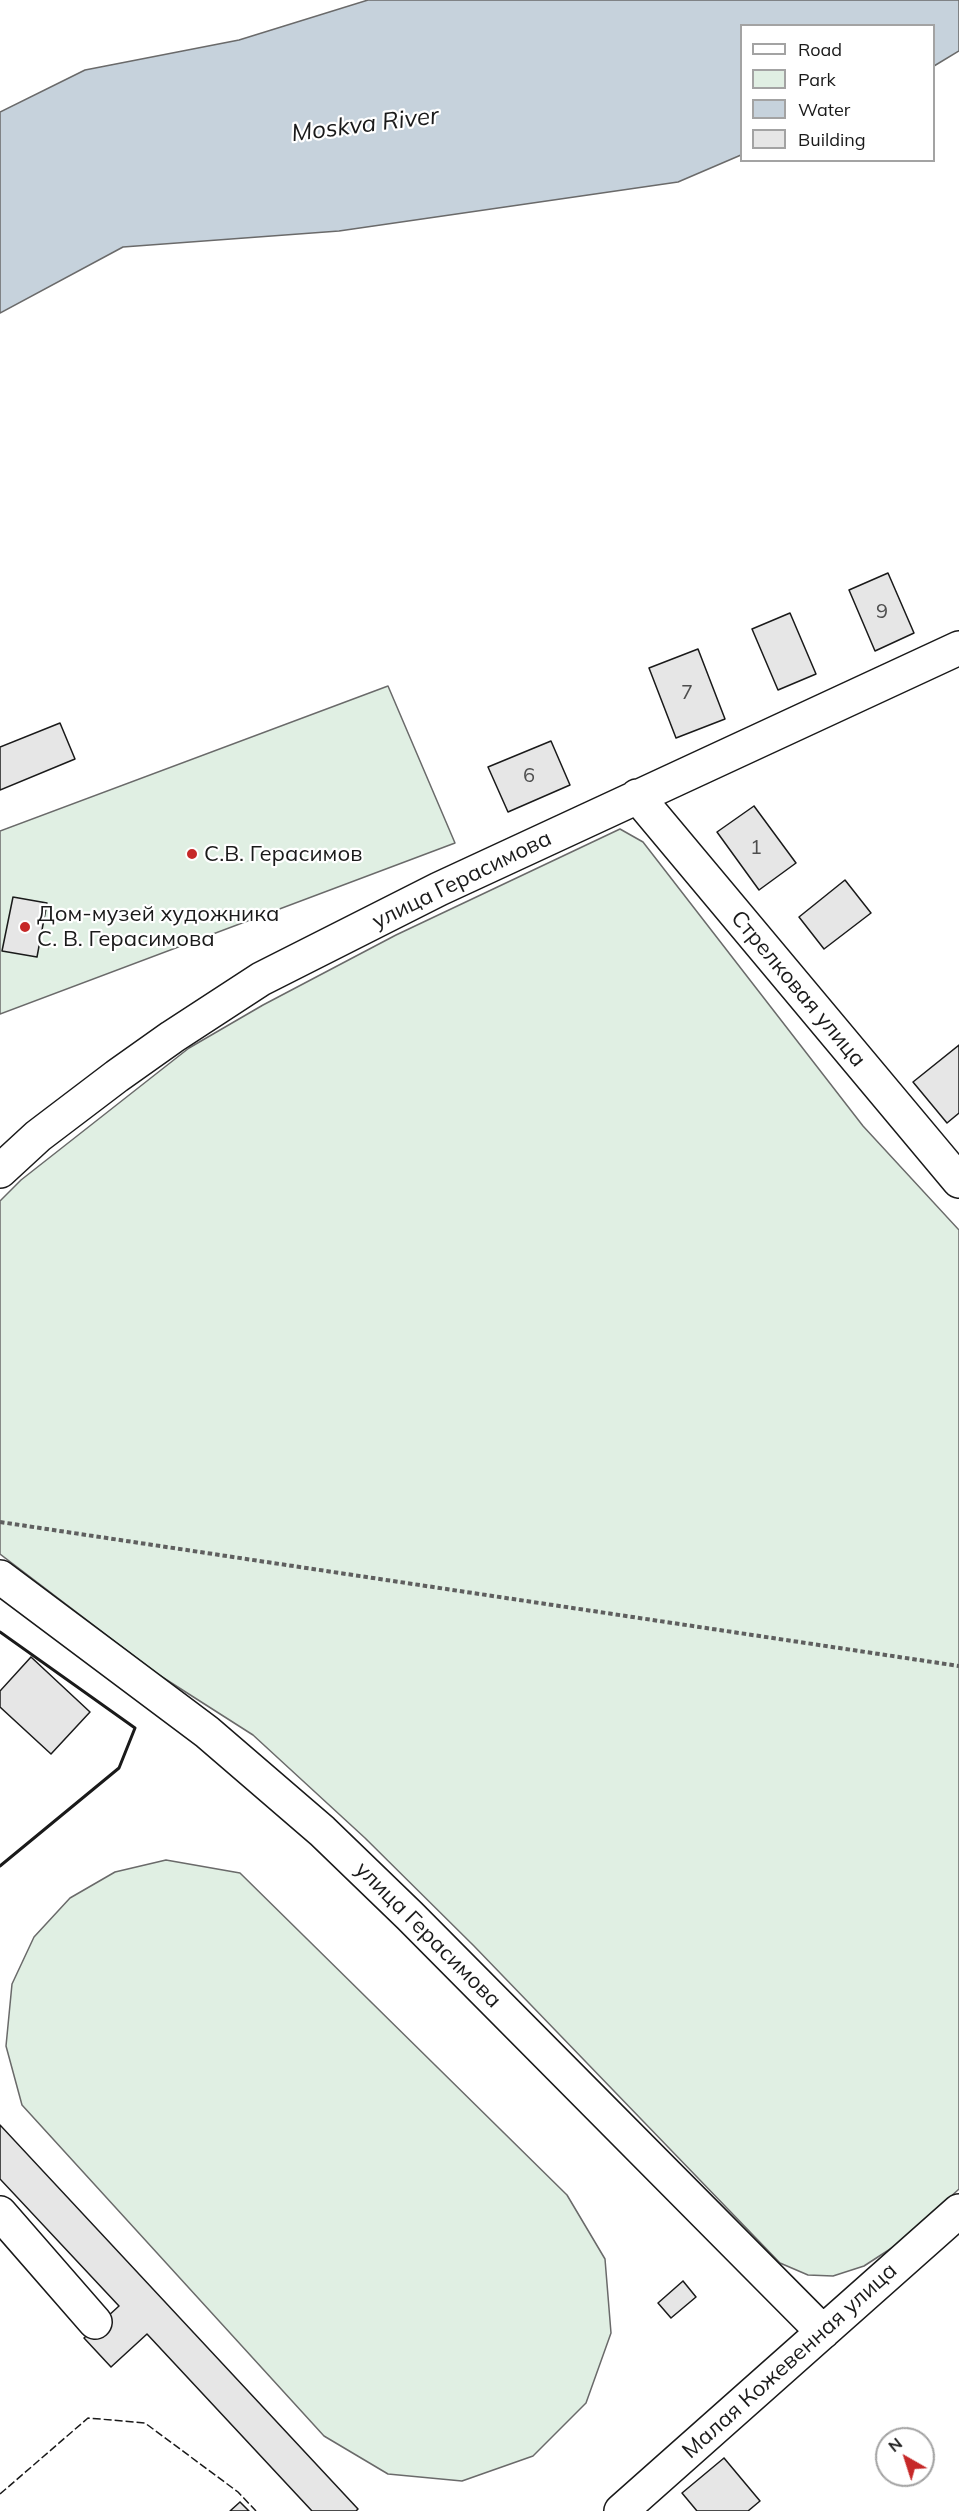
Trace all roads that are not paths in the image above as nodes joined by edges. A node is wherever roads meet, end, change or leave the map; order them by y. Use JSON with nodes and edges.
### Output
{"nodes":[{"id":1,"x":959,"y":648,"type":"edge"},
{"id":2,"x":637,"y":796,"type":"junction"},
{"id":3,"x":0,"y":1171,"type":"edge"},
{"id":4,"x":959,"y":1181,"type":"edge"},
{"id":5,"x":0,"y":1577,"type":"edge"},
{"id":6,"x":959,"y":2211,"type":"edge"},
{"id":7,"x":0,"y":2213,"type":"edge"},
{"id":8,"x":95,"y":2322,"type":"dead end"},
{"id":9,"x":823,"y":2332,"type":"junction"},
{"id":10,"x":621,"y":2511,"type":"edge"}],
"edges":[{"from":1,"to":2,"type":"street","name":"улица Герасимова"},
{"from":2,"to":3,"type":"street","name":"улица Герасимова"},
{"from":2,"to":4,"type":"street","name":"Стрелковая улица"},
{"from":5,"to":9,"type":"street","name":"улица Герасимова"},
{"from":6,"to":9,"type":"street","name":"Малая Кожевенная улица"},
{"from":7,"to":8,"type":"street"},
{"from":9,"to":10,"type":"street","name":"Малая Кожевенная улица"}]}
